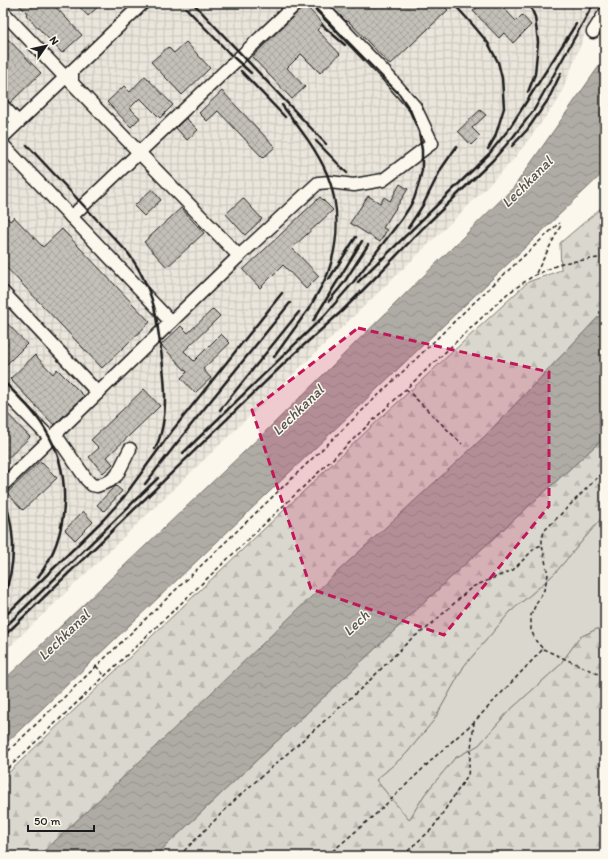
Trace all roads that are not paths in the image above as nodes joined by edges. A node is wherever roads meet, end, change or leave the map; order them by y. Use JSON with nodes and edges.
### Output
{"nodes":[{"id":1,"x":142,"y":3,"type":"edge"},
{"id":2,"x":297,"y":3,"type":"edge"},
{"id":3,"x":318,"y":3,"type":"edge"},
{"id":4,"x":3,"y":12,"type":"edge"},
{"id":5,"x":605,"y":13,"type":"edge"},
{"id":6,"x":593,"y":32,"type":"dead end"},
{"id":7,"x":69,"y":74,"type":"junction"},
{"id":8,"x":3,"y":106,"type":"edge"},
{"id":9,"x":18,"y":122,"type":"junction"},
{"id":10,"x":3,"y":137,"type":"edge"},
{"id":11,"x":3,"y":145,"type":"edge"},
{"id":12,"x":139,"y":152,"type":"junction"},
{"id":13,"x":71,"y":217,"type":"junction"},
{"id":14,"x":239,"y":256,"type":"junction"},
{"id":15,"x":3,"y":292,"type":"edge"},
{"id":16,"x":171,"y":322,"type":"junction"},
{"id":17,"x":3,"y":390,"type":"edge"},
{"id":18,"x":98,"y":393,"type":"junction"},
{"id":19,"x":53,"y":437,"type":"junction"},
{"id":20,"x":130,"y":449,"type":"dead end"},
{"id":21,"x":3,"y":485,"type":"edge"}],
"edges":[{"from":1,"to":7,"type":"lane"},
{"from":2,"to":12,"type":"lane"},
{"from":3,"to":14,"type":"lane"},
{"from":4,"to":7,"type":"lane"},
{"from":5,"to":6,"type":"lane"},
{"from":7,"to":9,"type":"lane"},
{"from":7,"to":12,"type":"lane"},
{"from":8,"to":9,"type":"lane"},
{"from":9,"to":10,"type":"lane"},
{"from":11,"to":13,"type":"lane"},
{"from":12,"to":13,"type":"lane"},
{"from":12,"to":14,"type":"lane"},
{"from":13,"to":16,"type":"lane"},
{"from":14,"to":16,"type":"lane"},
{"from":15,"to":18,"type":"lane"},
{"from":16,"to":18,"type":"lane"},
{"from":17,"to":19,"type":"lane"},
{"from":18,"to":19,"type":"lane"},
{"from":19,"to":20,"type":"lane"},
{"from":19,"to":21,"type":"lane"}]}
